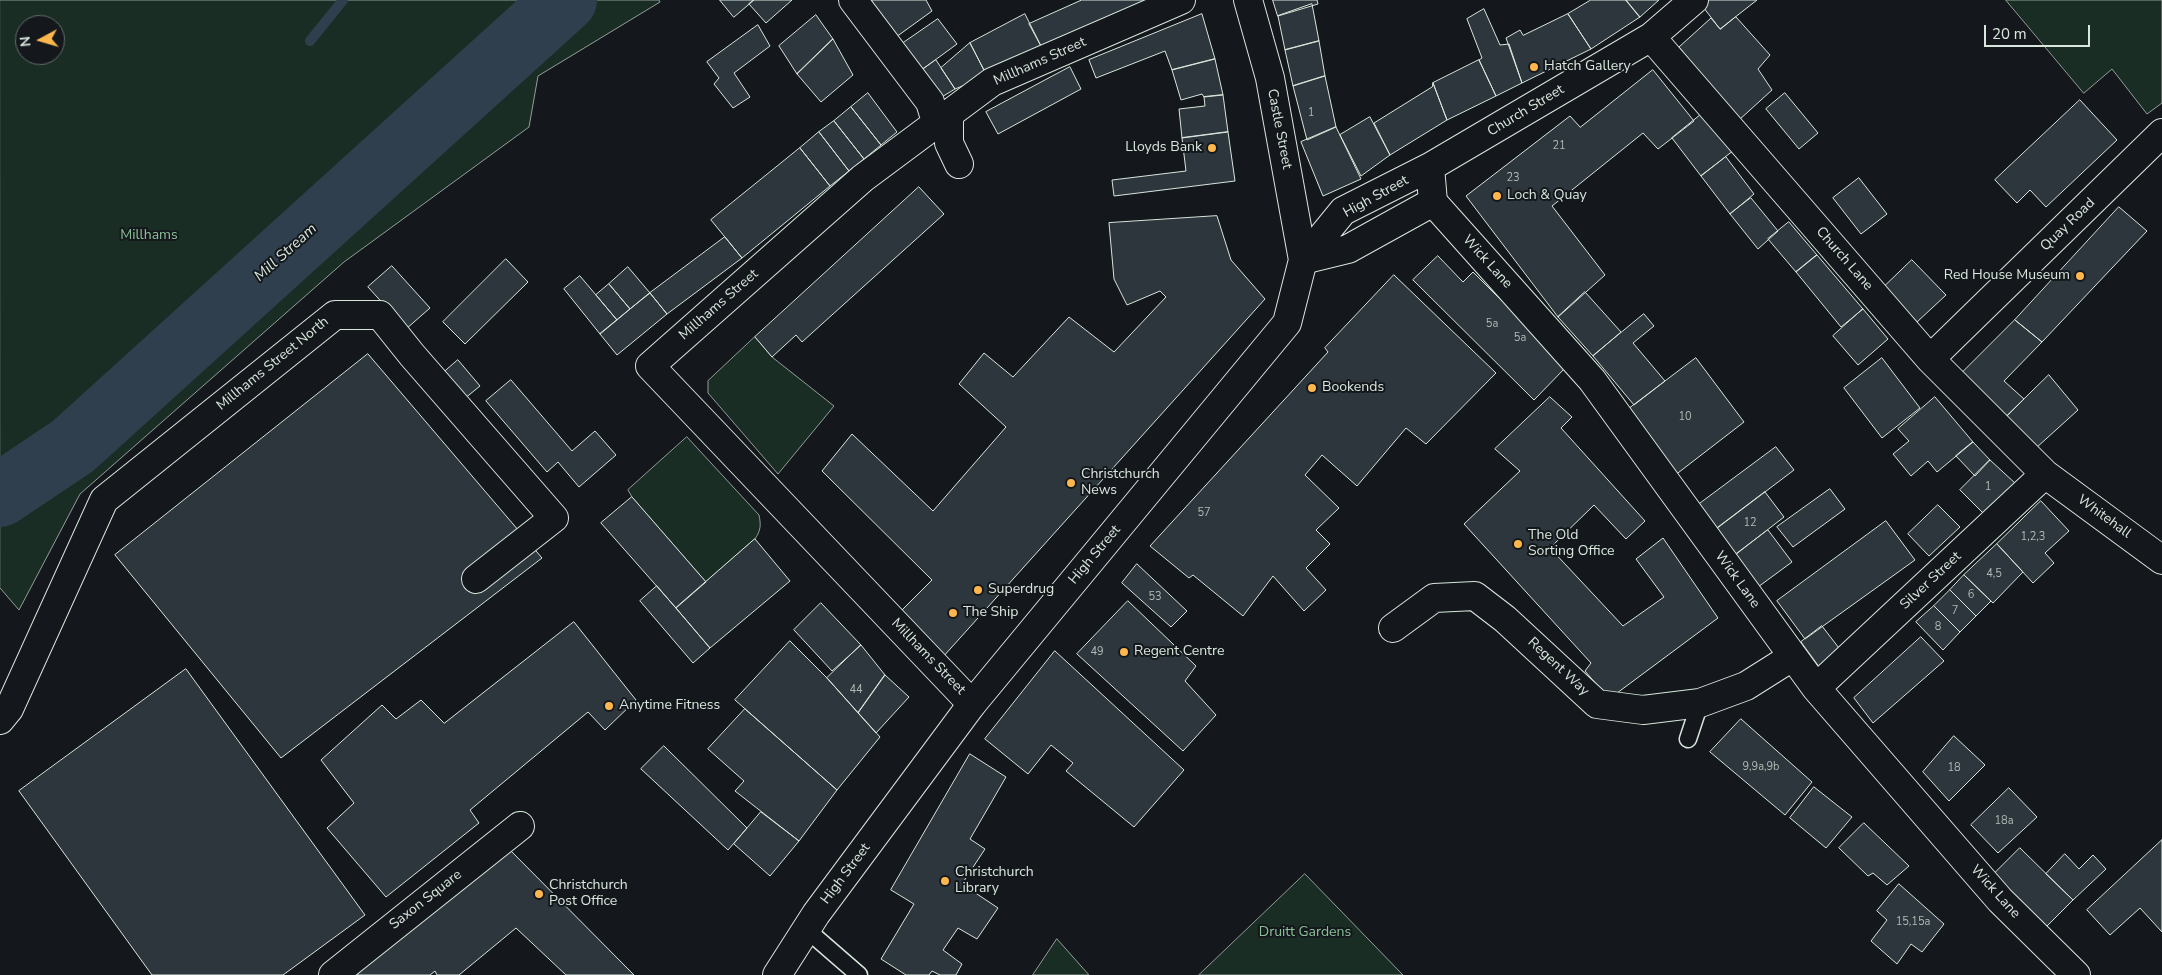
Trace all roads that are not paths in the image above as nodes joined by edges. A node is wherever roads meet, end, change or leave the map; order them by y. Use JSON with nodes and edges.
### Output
{"nodes":[{"id":1,"x":853,"y":0,"type":"edge"},
{"id":2,"x":1181,"y":0,"type":"edge"},
{"id":3,"x":1248,"y":0,"type":"edge"},
{"id":4,"x":1694,"y":0,"type":"edge"},
{"id":5,"x":1651,"y":37,"type":"junction"},
{"id":6,"x":943,"y":120,"type":"junction"},
{"id":7,"x":2162,"y":134,"type":"edge"},
{"id":8,"x":959,"y":164,"type":"dead end"},
{"id":9,"x":1430,"y":167,"type":"junction"},
{"id":10,"x":1432,"y":202,"type":"junction"},
{"id":11,"x":1302,"y":260,"type":"junction"},
{"id":12,"x":1930,"y":359,"type":"junction"},
{"id":13,"x":2045,"y":474,"type":"junction"},
{"id":14,"x":2162,"y":560,"type":"edge"},
{"id":15,"x":476,"y":579,"type":"dead end"},
{"id":16,"x":1393,"y":628,"type":"dead end"},
{"id":17,"x":1792,"y":658,"type":"junction"},
{"id":18,"x":1816,"y":688,"type":"junction"},
{"id":19,"x":1700,"y":703,"type":"junction"},
{"id":20,"x":972,"y":704,"type":"junction"},
{"id":21,"x":0,"y":720,"type":"edge"},
{"id":22,"x":1688,"y":739,"type":"dead end"},
{"id":23,"x":520,"y":826,"type":"dead end"},
{"id":24,"x":806,"y":929,"type":"junction"},
{"id":25,"x":334,"y":975,"type":"edge"},
{"id":26,"x":777,"y":975,"type":"edge"},
{"id":27,"x":859,"y":975,"type":"edge"},
{"id":28,"x":2076,"y":975,"type":"edge"}],
"edges":[{"from":1,"to":6,"type":"street"},
{"from":2,"to":6,"type":"street","name":"Millhams Street"},
{"from":3,"to":11,"type":"street","name":"Castle Street"},
{"from":4,"to":5,"type":"street","name":"Church Street"},
{"from":5,"to":9,"type":"street","name":"Church Street"},
{"from":5,"to":12,"type":"street","name":"Church Lane"},
{"from":6,"to":8,"type":"street"},
{"from":6,"to":20,"type":"street","name":"Millhams Street"},
{"from":7,"to":12,"type":"street","name":"Quay Road"},
{"from":9,"to":10,"type":"street"},
{"from":9,"to":11,"type":"street","name":"High Street"},
{"from":10,"to":11,"type":"street"},
{"from":10,"to":17,"type":"street","name":"Wick Lane"},
{"from":11,"to":20,"type":"street","name":"High Street"},
{"from":12,"to":13,"type":"street","name":"Church Lane"},
{"from":13,"to":14,"type":"street","name":"Whitehall"},
{"from":13,"to":18,"type":"street","name":"Silver Street"},
{"from":15,"to":21,"type":"street","name":"Millhams Street North"},
{"from":16,"to":19,"type":"street","name":"Regent Way"},
{"from":17,"to":18,"type":"street","name":"Wick Lane"},
{"from":17,"to":19,"type":"street","name":"Regent Way"},
{"from":18,"to":28,"type":"street","name":"Wick Lane"},
{"from":19,"to":22,"type":"lane"},
{"from":20,"to":24,"type":"street","name":"High Street"},
{"from":23,"to":25,"type":"street","name":"Saxon Square"},
{"from":24,"to":26,"type":"street","name":"High Street"},
{"from":24,"to":27,"type":"lane"}]}
